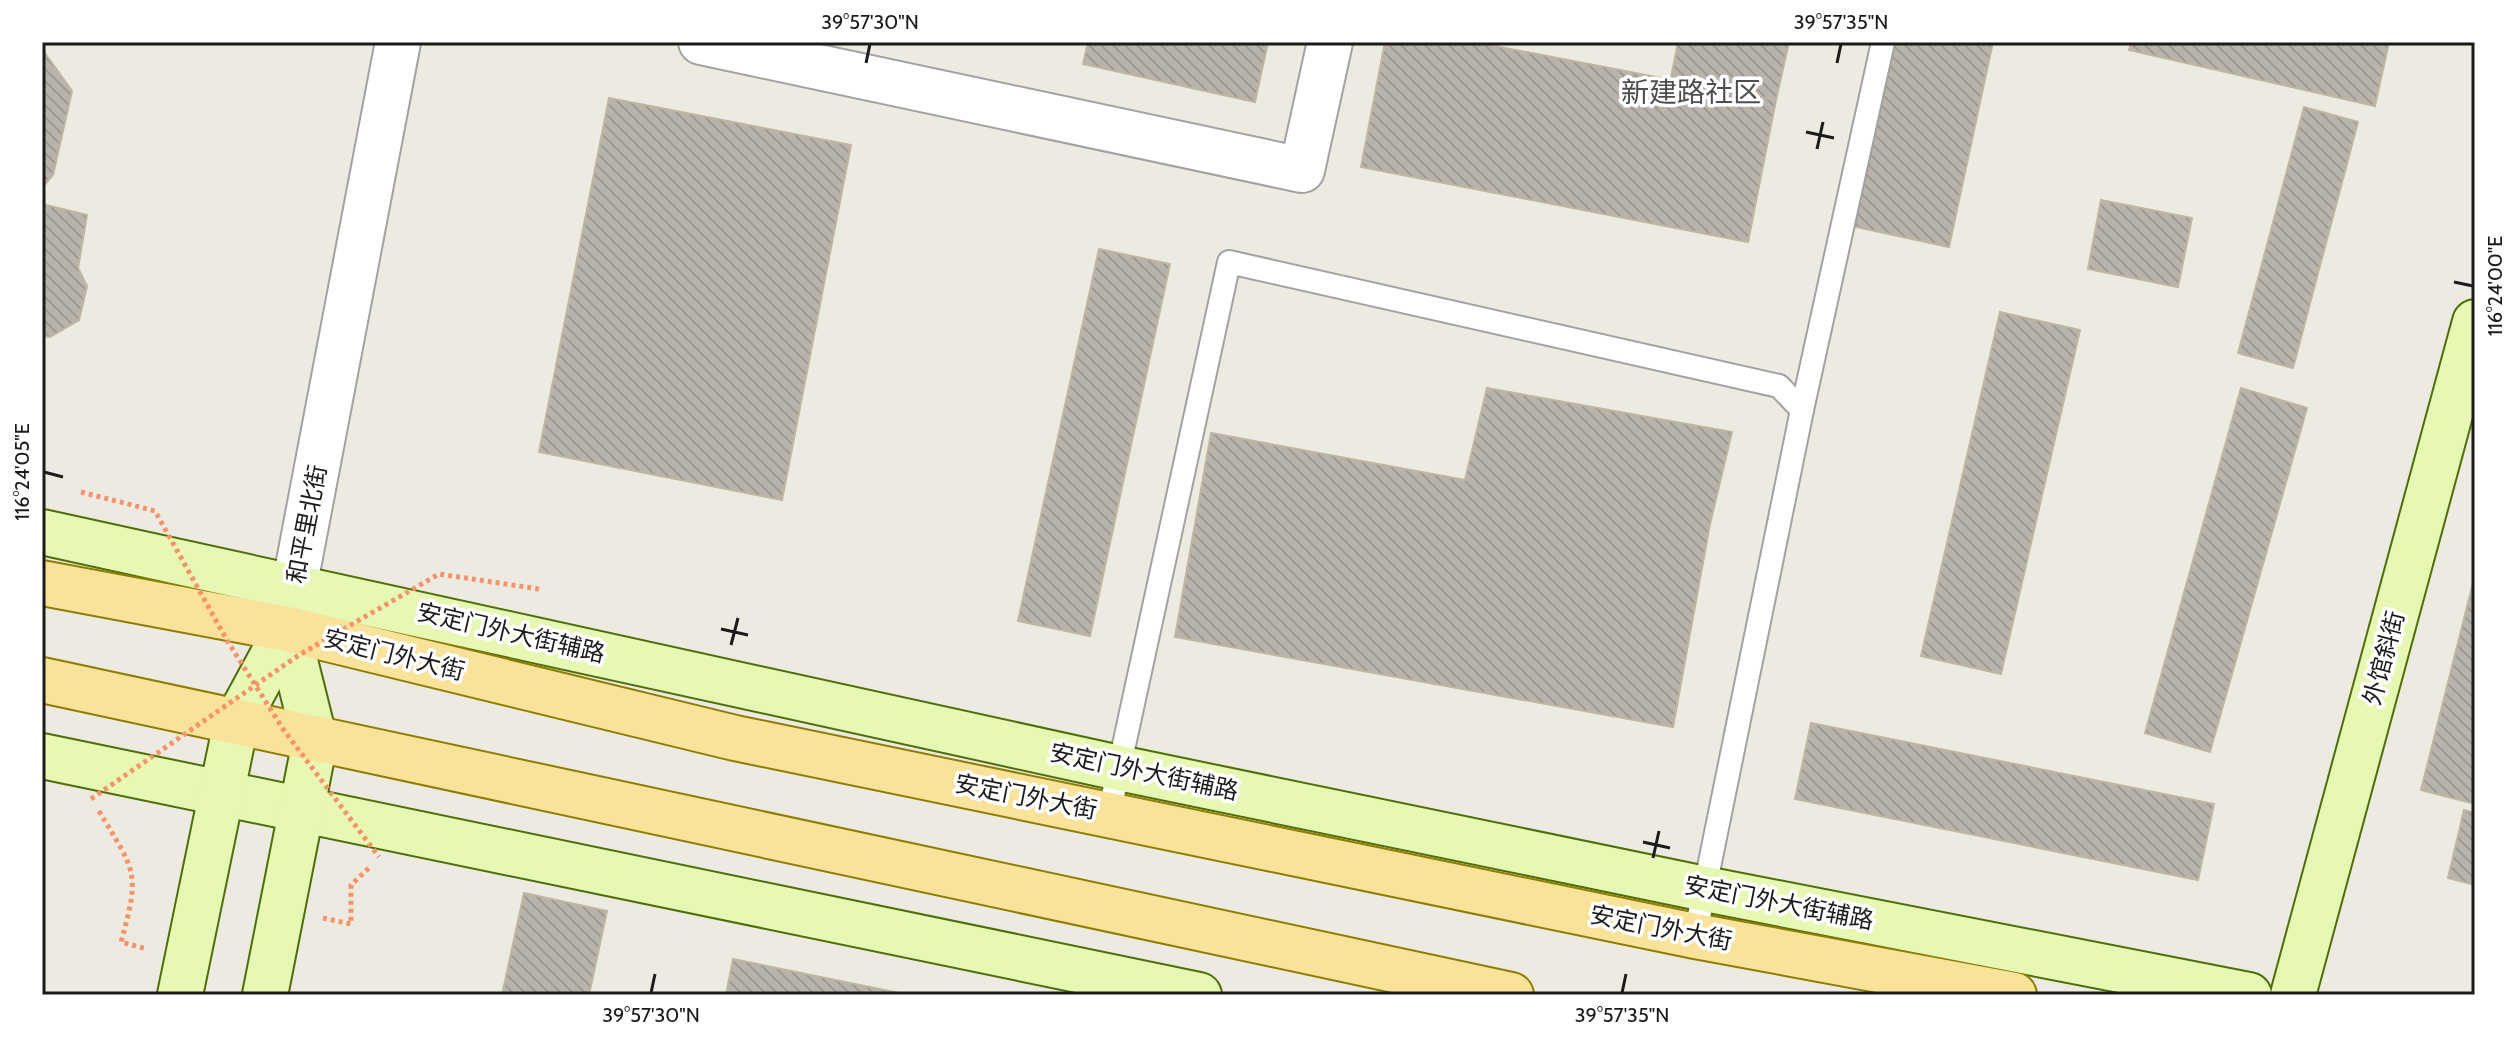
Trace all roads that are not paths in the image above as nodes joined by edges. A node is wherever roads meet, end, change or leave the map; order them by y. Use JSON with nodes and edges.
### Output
{"nodes":[{"id":1,"x":398,"y":42,"type":"edge"},
{"id":2,"x":701,"y":42,"type":"edge"},
{"id":3,"x":1330,"y":42,"type":"edge"},
{"id":4,"x":1883,"y":42,"type":"edge"},
{"id":5,"x":2472,"y":341,"type":"edge"},
{"id":6,"x":1802,"y":410,"type":"junction"},
{"id":7,"x":42,"y":532,"type":"edge"},
{"id":8,"x":42,"y":583,"type":"edge"},
{"id":9,"x":295,"y":585,"type":"junction"},
{"id":10,"x":287,"y":629,"type":"junction"},
{"id":11,"x":42,"y":680,"type":"edge"},
{"id":12,"x":236,"y":723,"type":"junction"},
{"id":13,"x":315,"y":741,"type":"junction"},
{"id":14,"x":42,"y":756,"type":"edge"},
{"id":15,"x":1119,"y":768,"type":"junction"},
{"id":16,"x":223,"y":794,"type":"junction"},
{"id":17,"x":303,"y":812,"type":"junction"},
{"id":18,"x":1109,"y":814,"type":"junction"},
{"id":19,"x":1705,"y":889,"type":"junction"},
{"id":20,"x":1695,"y":936,"type":"junction"},
{"id":21,"x":180,"y":995,"type":"edge"},
{"id":22,"x":265,"y":995,"type":"edge"},
{"id":23,"x":1199,"y":995,"type":"edge"},
{"id":24,"x":1511,"y":995,"type":"edge"},
{"id":25,"x":2014,"y":995,"type":"edge"},
{"id":26,"x":2249,"y":995,"type":"edge"},
{"id":27,"x":2293,"y":995,"type":"edge"}],
"edges":[{"from":1,"to":9,"type":"street","name":"和平里北街"},
{"from":2,"to":3,"type":"street"},
{"from":4,"to":6,"type":"lane"},
{"from":5,"to":27,"type":"street","name":"外馆斜街"},
{"from":6,"to":15,"type":"lane"},
{"from":6,"to":19,"type":"lane"},
{"from":7,"to":9,"type":"street","name":"安定门外大街辅路"},
{"from":8,"to":10,"type":"main road","name":"安定门外大街"},
{"from":9,"to":10,"type":"street","name":"和平里北街"},
{"from":9,"to":15,"type":"street","name":"安定门外大街辅路"},
{"from":10,"to":12,"type":"street","name":"和平里北街"},
{"from":10,"to":13,"type":"street"},
{"from":10,"to":18,"type":"main road","name":"安定门外大街"},
{"from":11,"to":12,"type":"main road"},
{"from":12,"to":13,"type":"main road"},
{"from":12,"to":16,"type":"street","name":"和平里北街"},
{"from":13,"to":17,"type":"street"},
{"from":13,"to":24,"type":"main road"},
{"from":14,"to":16,"type":"street"},
{"from":15,"to":18,"type":"lane"},
{"from":15,"to":19,"type":"street","name":"安定门外大街辅路"},
{"from":16,"to":17,"type":"street"},
{"from":16,"to":21,"type":"street","name":"和平里北街"},
{"from":17,"to":22,"type":"street"},
{"from":17,"to":23,"type":"street"},
{"from":18,"to":20,"type":"main road","name":"安定门外大街"},
{"from":19,"to":20,"type":"lane"},
{"from":19,"to":26,"type":"street","name":"安定门外大街辅路"},
{"from":20,"to":25,"type":"main road","name":"安定门外大街"}]}
